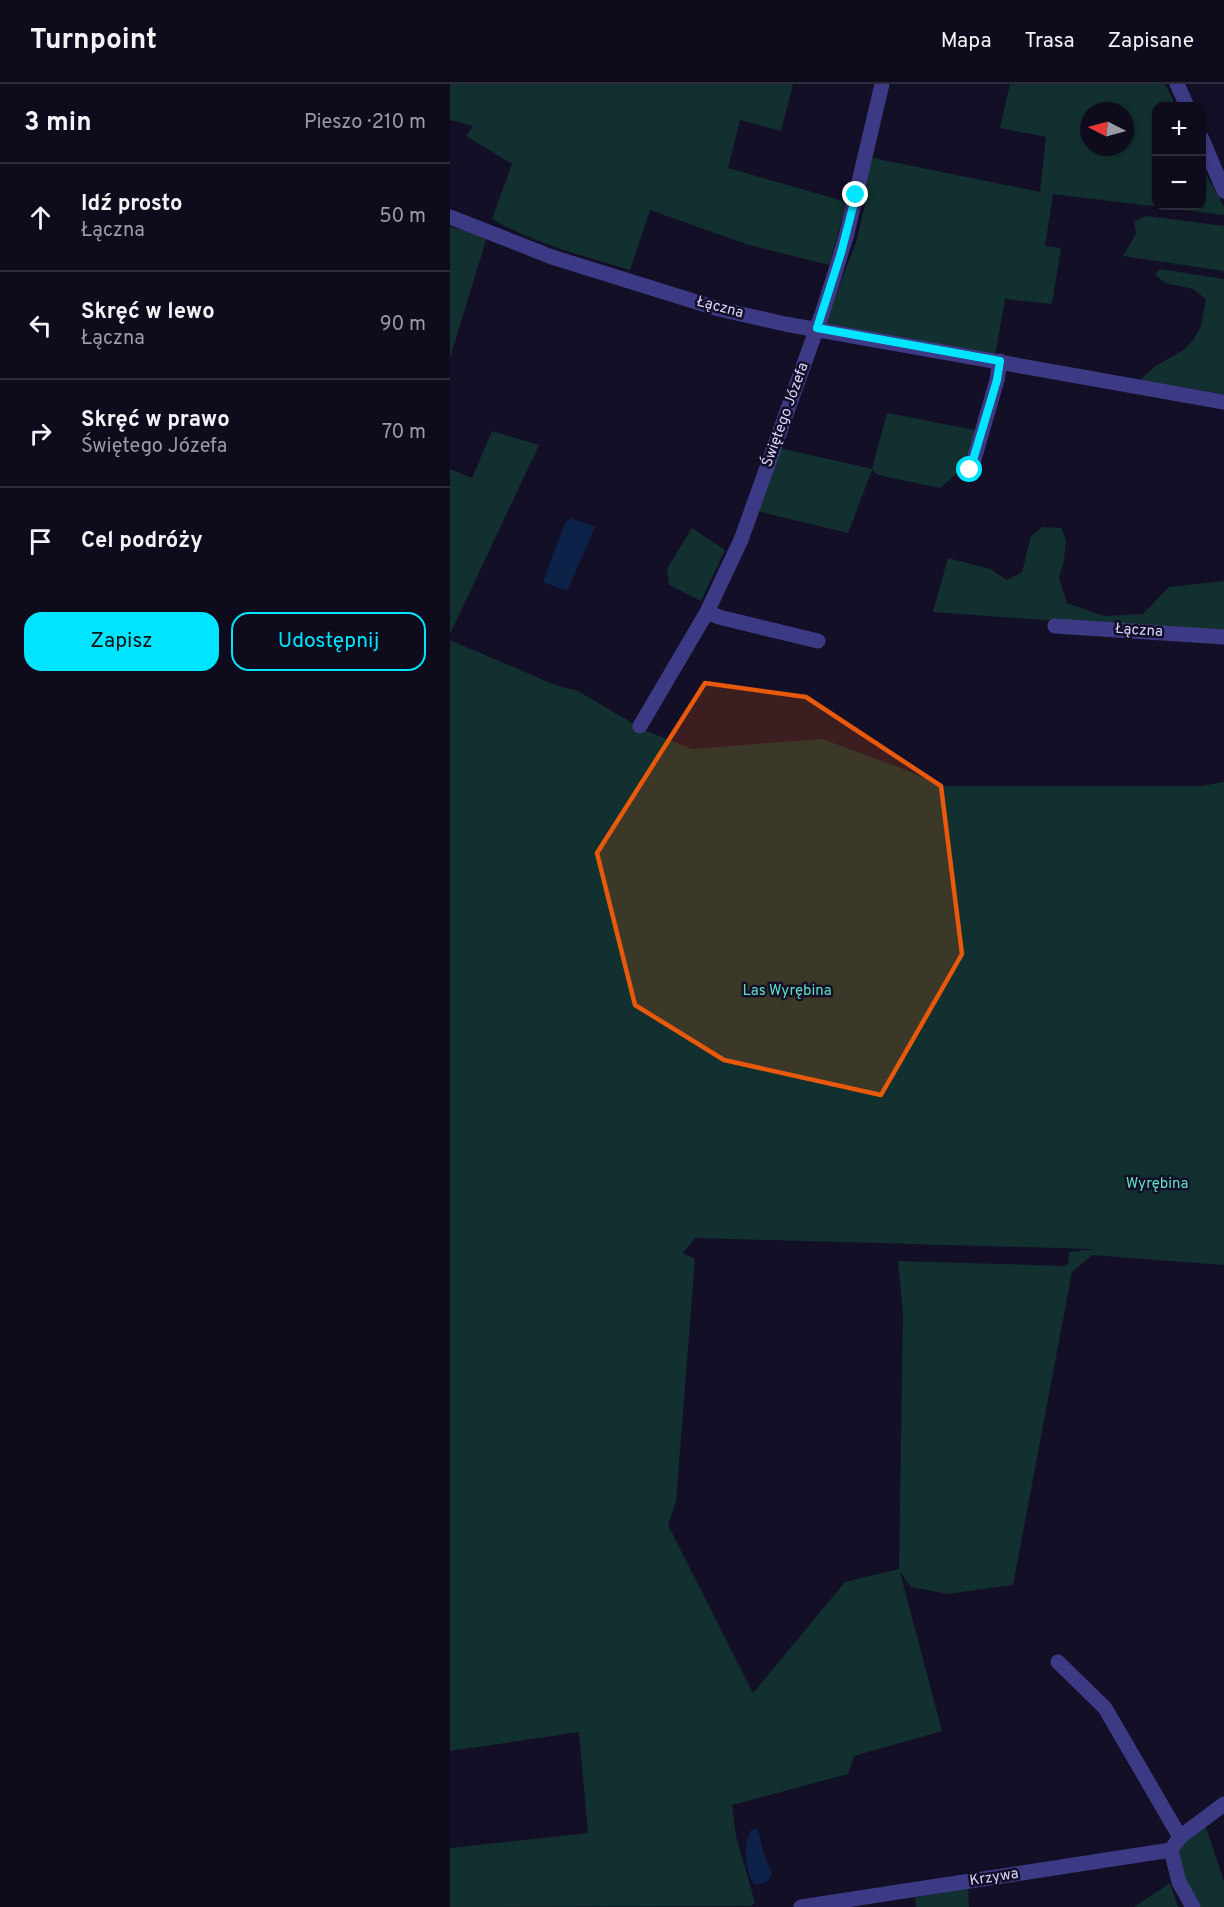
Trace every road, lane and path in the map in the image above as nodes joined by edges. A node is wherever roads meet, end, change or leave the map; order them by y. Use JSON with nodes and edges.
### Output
{"nodes":[{"id":1,"x":882,"y":84,"type":"edge"},
{"id":2,"x":1177,"y":84,"type":"edge"},
{"id":3,"x":1185,"y":102,"type":"edge"},
{"id":4,"x":1206,"y":148,"type":"edge"},
{"id":5,"x":1224,"y":190,"type":"edge"},
{"id":6,"x":450,"y":217,"type":"edge"},
{"id":7,"x":817,"y":328,"type":"junction"},
{"id":8,"x":1000,"y":361,"type":"junction"},
{"id":9,"x":1224,"y":402,"type":"edge"},
{"id":10,"x":970,"y":470,"type":"dead end"},
{"id":11,"x":707,"y":612,"type":"junction"},
{"id":12,"x":1055,"y":626,"type":"dead end"},
{"id":13,"x":1224,"y":636,"type":"edge"},
{"id":14,"x":818,"y":641,"type":"dead end"},
{"id":15,"x":640,"y":726,"type":"dead end"},
{"id":16,"x":1058,"y":1662,"type":"dead end"},
{"id":17,"x":1224,"y":1804,"type":"edge"},
{"id":18,"x":1180,"y":1837,"type":"junction"},
{"id":19,"x":1171,"y":1850,"type":"junction"},
{"id":20,"x":801,"y":1907,"type":"edge"},
{"id":21,"x":1193,"y":1907,"type":"edge"}],
"edges":[{"from":1,"to":7,"type":"street","name":"Świętego Józefa"},
{"from":2,"to":3,"type":"street"},
{"from":4,"to":5,"type":"street"},
{"from":6,"to":7,"type":"street","name":"Łączna"},
{"from":7,"to":8,"type":"street","name":"Łączna"},
{"from":7,"to":11,"type":"street","name":"Świętego Józefa"},
{"from":8,"to":9,"type":"street","name":"Łączna"},
{"from":8,"to":10,"type":"street"},
{"from":11,"to":14,"type":"street"},
{"from":11,"to":15,"type":"street","name":"Świętego Józefa"},
{"from":12,"to":13,"type":"street","name":"Łączna"},
{"from":16,"to":18,"type":"street"},
{"from":17,"to":18,"type":"street"},
{"from":18,"to":19,"type":"street"},
{"from":19,"to":20,"type":"street","name":"Krzywa"},
{"from":19,"to":21,"type":"street"}]}
